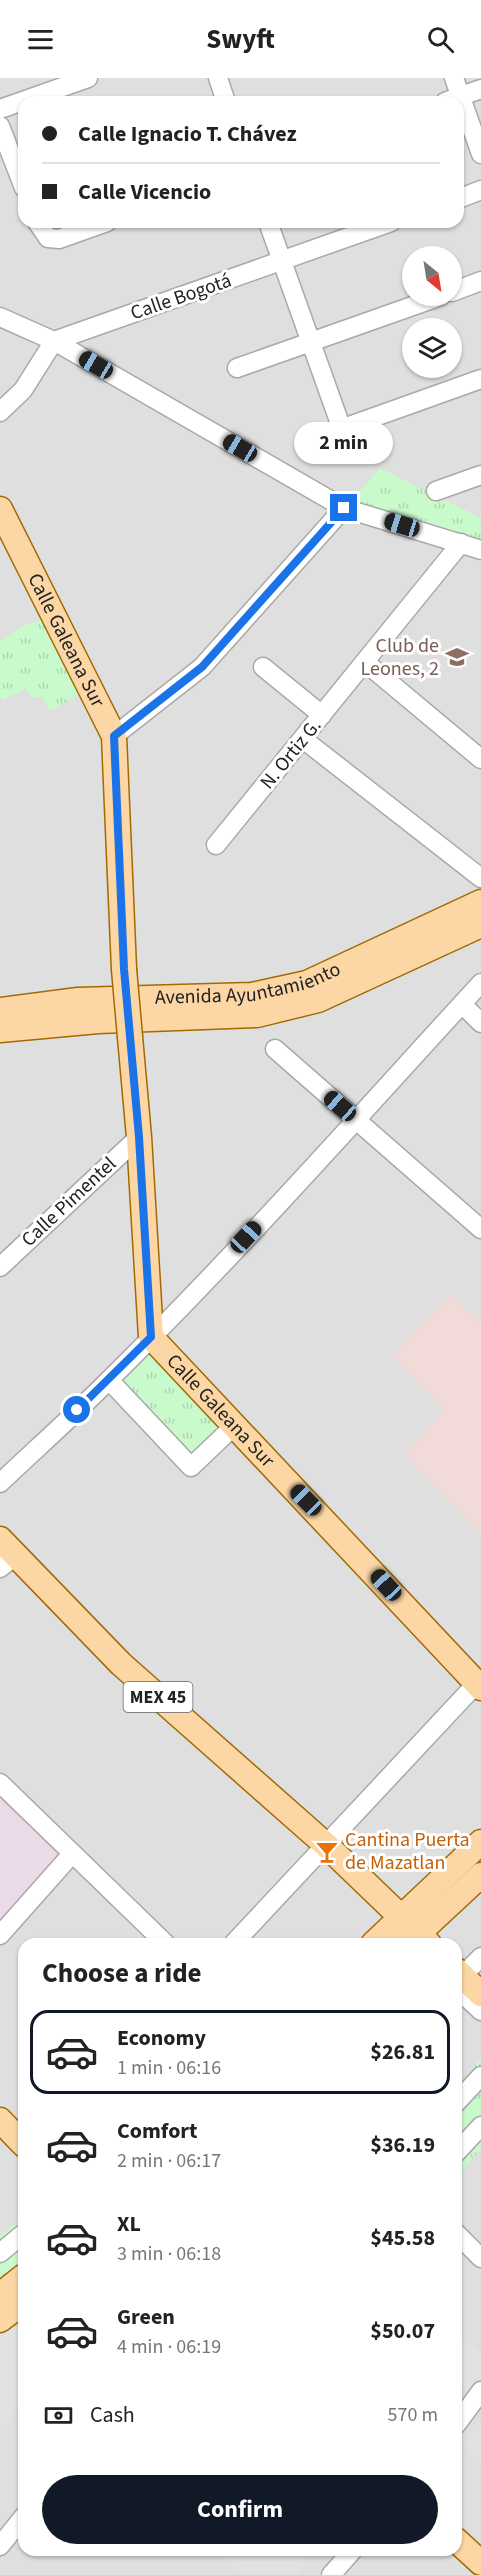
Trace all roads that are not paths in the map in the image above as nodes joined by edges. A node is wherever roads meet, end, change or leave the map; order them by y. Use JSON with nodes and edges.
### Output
{"nodes":[{"id":1,"x":88,"y":78,"type":"edge"},
{"id":2,"x":218,"y":78,"type":"edge"},
{"id":3,"x":454,"y":78,"type":"edge"},
{"id":4,"x":481,"y":89,"type":"edge"},
{"id":5,"x":37,"y":96,"type":"edge"},
{"id":6,"x":224,"y":96,"type":"edge"},
{"id":7,"x":453,"y":96,"type":"edge"},
{"id":8,"x":461,"y":96,"type":"edge"},
{"id":9,"x":18,"y":103,"type":"edge"},
{"id":10,"x":0,"y":109,"type":"edge"},
{"id":11,"x":464,"y":121,"type":"edge"},
{"id":12,"x":0,"y":126,"type":"edge"},
{"id":13,"x":481,"y":154,"type":"edge"},
{"id":14,"x":18,"y":172,"type":"edge"},
{"id":15,"x":481,"y":190,"type":"edge"},
{"id":16,"x":464,"y":197,"type":"edge"},
{"id":17,"x":42,"y":228,"type":"edge"},
{"id":18,"x":90,"y":228,"type":"edge"},
{"id":19,"x":270,"y":228,"type":"edge"},
{"id":20,"x":375,"y":228,"type":"edge"},
{"id":21,"x":283,"y":260,"type":"junction"},
{"id":22,"x":481,"y":281,"type":"edge"},
{"id":23,"x":462,"y":288,"type":"edge"},
{"id":24,"x":413,"y":306,"type":"edge"},
{"id":25,"x":0,"y":317,"type":"edge"},
{"id":26,"x":54,"y":341,"type":"junction"},
{"id":27,"x":312,"y":342,"type":"junction"},
{"id":28,"x":237,"y":368,"type":"dead end"},
{"id":29,"x":481,"y":379,"type":"edge"},
{"id":30,"x":0,"y":412,"type":"edge"},
{"id":31,"x":341,"y":429,"type":"junction"},
{"id":32,"x":349,"y":450,"type":"dead end"},
{"id":33,"x":481,"y":475,"type":"edge"},
{"id":34,"x":435,"y":492,"type":"dead end"},
{"id":35,"x":344,"y":508,"type":"junction"},
{"id":36,"x":0,"y":509,"type":"edge"},
{"id":37,"x":461,"y":543,"type":"junction"},
{"id":38,"x":481,"y":550,"type":"edge"},
{"id":39,"x":366,"y":663,"type":"junction"},
{"id":40,"x":263,"y":667,"type":"dead end"},
{"id":41,"x":322,"y":715,"type":"junction"},
{"id":42,"x":114,"y":736,"type":"junction"},
{"id":43,"x":303,"y":739,"type":"junction"},
{"id":44,"x":481,"y":759,"type":"edge"},
{"id":45,"x":216,"y":845,"type":"dead end"},
{"id":46,"x":481,"y":878,"type":"edge"},
{"id":47,"x":481,"y":902,"type":"edge"},
{"id":48,"x":481,"y":925,"type":"edge"},
{"id":49,"x":481,"y":983,"type":"edge"},
{"id":50,"x":462,"y":1004,"type":"junction"},
{"id":51,"x":0,"y":1010,"type":"edge"},
{"id":52,"x":481,"y":1023,"type":"edge"},
{"id":53,"x":0,"y":1030,"type":"edge"},
{"id":54,"x":276,"y":1049,"type":"dead end"},
{"id":55,"x":357,"y":1121,"type":"junction"},
{"id":56,"x":139,"y":1137,"type":"junction"},
{"id":57,"x":481,"y":1229,"type":"edge"},
{"id":58,"x":0,"y":1267,"type":"edge"},
{"id":59,"x":151,"y":1337,"type":"junction"},
{"id":60,"x":109,"y":1380,"type":"junction"},
{"id":61,"x":234,"y":1426,"type":"junction"},
{"id":62,"x":0,"y":1483,"type":"edge"},
{"id":63,"x":5,"y":1554,"type":"edge"},
{"id":64,"x":479,"y":1685,"type":"edge"},
{"id":65,"x":0,"y":1783,"type":"edge"},
{"id":66,"x":481,"y":1842,"type":"edge"},
{"id":67,"x":326,"y":1845,"type":"junction"},
{"id":68,"x":71,"y":1855,"type":"junction"},
{"id":69,"x":481,"y":1875,"type":"edge"},
{"id":70,"x":401,"y":1916,"type":"junction"},
{"id":71,"x":0,"y":1935,"type":"edge"},
{"id":72,"x":160,"y":1938,"type":"edge"},
{"id":73,"x":239,"y":1938,"type":"edge"},
{"id":74,"x":379,"y":1938,"type":"edge"},
{"id":75,"x":417,"y":1938,"type":"edge"},
{"id":76,"x":420,"y":1938,"type":"edge"},
{"id":77,"x":466,"y":1973,"type":"edge"},
{"id":78,"x":481,"y":1994,"type":"edge"},
{"id":79,"x":481,"y":2011,"type":"edge"},
{"id":80,"x":481,"y":2076,"type":"edge"},
{"id":81,"x":462,"y":2097,"type":"edge"},
{"id":82,"x":0,"y":2120,"type":"edge"},
{"id":83,"x":481,"y":2126,"type":"edge"},
{"id":84,"x":18,"y":2139,"type":"edge"},
{"id":85,"x":462,"y":2147,"type":"edge"},
{"id":86,"x":18,"y":2238,"type":"edge"},
{"id":87,"x":462,"y":2239,"type":"edge"},
{"id":88,"x":0,"y":2253,"type":"edge"},
{"id":89,"x":481,"y":2258,"type":"edge"},
{"id":90,"x":18,"y":2281,"type":"edge"},
{"id":91,"x":0,"y":2295,"type":"edge"},
{"id":92,"x":18,"y":2306,"type":"edge"},
{"id":93,"x":0,"y":2320,"type":"edge"},
{"id":94,"x":481,"y":2391,"type":"edge"},
{"id":95,"x":462,"y":2417,"type":"edge"},
{"id":96,"x":18,"y":2524,"type":"edge"},
{"id":97,"x":0,"y":2546,"type":"edge"},
{"id":98,"x":462,"y":2546,"type":"edge"},
{"id":99,"x":348,"y":2556,"type":"edge"},
{"id":100,"x":481,"y":2563,"type":"edge"},
{"id":101,"x":331,"y":2575,"type":"edge"}],
"edges":[{"from":1,"to":5,"type":"street"},
{"from":2,"to":6,"type":"street"},
{"from":3,"to":7,"type":"street"},
{"from":4,"to":8,"type":"street"},
{"from":9,"to":10,"type":"street"},
{"from":11,"to":13,"type":"street"},
{"from":12,"to":14,"type":"street"},
{"from":15,"to":16,"type":"street"},
{"from":17,"to":18,"type":"street"},
{"from":19,"to":21,"type":"street"},
{"from":20,"to":21,"type":"street","name":"Calle Bogotá"},
{"from":21,"to":26,"type":"street","name":"Calle Bogotá"},
{"from":21,"to":27,"type":"street"},
{"from":22,"to":23,"type":"street"},
{"from":24,"to":27,"type":"street"},
{"from":25,"to":26,"type":"street"},
{"from":26,"to":30,"type":"street"},
{"from":26,"to":35,"type":"street"},
{"from":27,"to":28,"type":"street"},
{"from":27,"to":31,"type":"street"},
{"from":29,"to":31,"type":"street"},
{"from":31,"to":32,"type":"street"},
{"from":33,"to":34,"type":"street"},
{"from":35,"to":37,"type":"street"},
{"from":35,"to":42,"type":"street"},
{"from":36,"to":42,"type":"main road","name":"Calle Galeana Sur"},
{"from":37,"to":38,"type":"street"},
{"from":37,"to":39,"type":"street","name":"N. Ortiz G."},
{"from":39,"to":41,"type":"street","name":"N. Ortiz G."},
{"from":39,"to":44,"type":"street"},
{"from":40,"to":41,"type":"street"},
{"from":41,"to":43,"type":"street","name":"N. Ortiz G."},
{"from":42,"to":56,"type":"main road","name":"Calle Galeana Sur","bridge":true},
{"from":43,"to":45,"type":"street","name":"N. Ortiz G."},
{"from":43,"to":46,"type":"street"},
{"from":47,"to":51,"type":"main road","name":"Avenida Ayuntamiento"},
{"from":48,"to":53,"type":"main road","name":"Avenida Ayuntamiento"},
{"from":49,"to":50,"type":"street"},
{"from":50,"to":52,"type":"street"},
{"from":50,"to":55,"type":"street"},
{"from":54,"to":55,"type":"street"},
{"from":55,"to":57,"type":"street"},
{"from":55,"to":59,"type":"street"},
{"from":56,"to":58,"type":"street","name":"Calle Pimentel"},
{"from":56,"to":59,"type":"main road","name":"Calle Galeana Sur"},
{"from":59,"to":60,"type":"street"},
{"from":59,"to":61,"type":"main road","name":"Calle Galeana Sur"},
{"from":60,"to":61,"type":"street"},
{"from":60,"to":62,"type":"street"},
{"from":61,"to":64,"type":"main road","name":"Calle Galeana Sur"},
{"from":63,"to":67,"type":"main road","number":"MEX 45"},
{"from":64,"to":67,"type":"street"},
{"from":65,"to":68,"type":"street"},
{"from":66,"to":70,"type":"main road"},
{"from":67,"to":70,"type":"main road","number":"MEX 45"},
{"from":67,"to":73,"type":"street"},
{"from":68,"to":71,"type":"street"},
{"from":68,"to":72,"type":"street"},
{"from":69,"to":76,"type":"main road"},
{"from":70,"to":74,"type":"main road"},
{"from":70,"to":75,"type":"main road","number":"MEX 45"},
{"from":77,"to":78,"type":"main road"},
{"from":77,"to":79,"type":"street"},
{"from":80,"to":81,"type":"street"},
{"from":82,"to":84,"type":"main road"},
{"from":83,"to":85,"type":"street"},
{"from":86,"to":88,"type":"street"},
{"from":87,"to":89,"type":"street"},
{"from":90,"to":91,"type":"main road"},
{"from":92,"to":93,"type":"main road"},
{"from":94,"to":95,"type":"street"},
{"from":96,"to":97,"type":"street"},
{"from":98,"to":100,"type":"main road"},
{"from":99,"to":101,"type":"street"}]}
